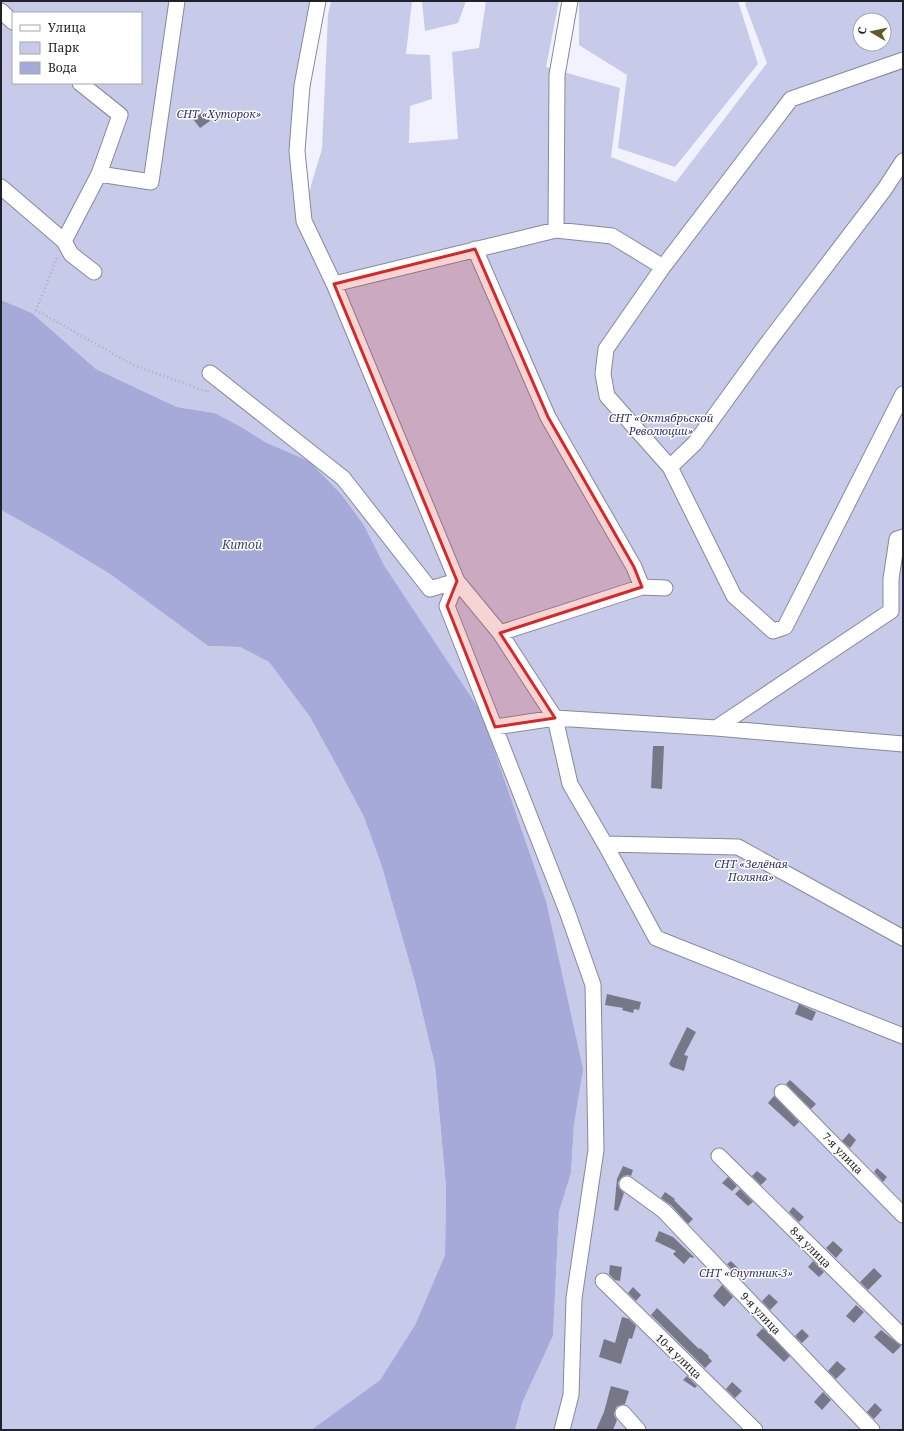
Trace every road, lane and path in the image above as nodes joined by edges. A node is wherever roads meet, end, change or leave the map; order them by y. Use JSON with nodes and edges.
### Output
{"nodes":[{"id":1,"x":177,"y":1,"type":"edge"},
{"id":2,"x":318,"y":1,"type":"edge"},
{"id":3,"x":570,"y":1,"type":"edge"},
{"id":4,"x":1,"y":11,"type":"edge"},
{"id":5,"x":12,"y":21,"type":"edge"},
{"id":6,"x":903,"y":60,"type":"edge"},
{"id":7,"x":81,"y":84,"type":"edge"},
{"id":8,"x":903,"y":161,"type":"edge"},
{"id":9,"x":99,"y":174,"type":"junction"},
{"id":10,"x":1,"y":186,"type":"edge"},
{"id":11,"x":556,"y":230,"type":"junction"},
{"id":12,"x":64,"y":241,"type":"junction"},
{"id":13,"x":475,"y":249,"type":"junction"},
{"id":14,"x":663,"y":268,"type":"junction"},
{"id":15,"x":94,"y":272,"type":"dead end"},
{"id":16,"x":334,"y":284,"type":"junction"},
{"id":17,"x":210,"y":373,"type":"joint"},
{"id":18,"x":903,"y":394,"type":"edge"},
{"id":19,"x":670,"y":467,"type":"junction"},
{"id":20,"x":903,"y":536,"type":"edge"},
{"id":21,"x":457,"y":581,"type":"junction"},
{"id":22,"x":642,"y":587,"type":"junction"},
{"id":23,"x":665,"y":588,"type":"dead end"},
{"id":24,"x":500,"y":633,"type":"junction"},
{"id":25,"x":555,"y":718,"type":"junction"},
{"id":26,"x":494,"y":727,"type":"junction"},
{"id":27,"x":716,"y":728,"type":"junction"},
{"id":28,"x":903,"y":744,"type":"edge"},
{"id":29,"x":605,"y":844,"type":"junction"},
{"id":30,"x":903,"y":938,"type":"edge"},
{"id":31,"x":903,"y":1036,"type":"edge"},
{"id":32,"x":782,"y":1092,"type":"dead end"},
{"id":33,"x":719,"y":1156,"type":"dead end"},
{"id":34,"x":628,"y":1184,"type":"dead end"},
{"id":35,"x":903,"y":1215,"type":"edge"},
{"id":36,"x":603,"y":1281,"type":"dead end"},
{"id":37,"x":903,"y":1337,"type":"edge"},
{"id":38,"x":623,"y":1413,"type":"dead end"},
{"id":39,"x":562,"y":1430,"type":"edge"},
{"id":40,"x":638,"y":1430,"type":"edge"},
{"id":41,"x":755,"y":1430,"type":"edge"},
{"id":42,"x":872,"y":1430,"type":"edge"}],
"edges":[{"from":1,"to":9,"type":"street"},
{"from":2,"to":16,"type":"street"},
{"from":3,"to":11,"type":"street"},
{"from":4,"to":5,"type":"street"},
{"from":6,"to":14,"type":"street"},
{"from":7,"to":9,"type":"street"},
{"from":8,"to":19,"type":"street"},
{"from":9,"to":12,"type":"street"},
{"from":10,"to":12,"type":"street"},
{"from":11,"to":13,"type":"street"},
{"from":11,"to":14,"type":"street"},
{"from":12,"to":15,"type":"street"},
{"from":12,"to":17,"type":"path"},
{"from":13,"to":16,"type":"street"},
{"from":13,"to":22,"type":"street"},
{"from":14,"to":19,"type":"street"},
{"from":16,"to":21,"type":"street"},
{"from":17,"to":21,"type":"street"},
{"from":18,"to":19,"type":"street"},
{"from":20,"to":27,"type":"street"},
{"from":21,"to":24,"type":"street"},
{"from":21,"to":26,"type":"street"},
{"from":22,"to":23,"type":"street"},
{"from":22,"to":24,"type":"street"},
{"from":24,"to":25,"type":"street"},
{"from":25,"to":26,"type":"street"},
{"from":25,"to":27,"type":"street"},
{"from":25,"to":29,"type":"street"},
{"from":26,"to":39,"type":"street"},
{"from":27,"to":28,"type":"street"},
{"from":29,"to":30,"type":"street"},
{"from":29,"to":31,"type":"street"},
{"from":32,"to":35,"type":"street","name":"7-я улица"},
{"from":33,"to":37,"type":"street","name":"8-я улица"},
{"from":34,"to":42,"type":"street","name":"9-я улица"},
{"from":36,"to":41,"type":"street","name":"10-я улица"},
{"from":38,"to":40,"type":"street"}]}
